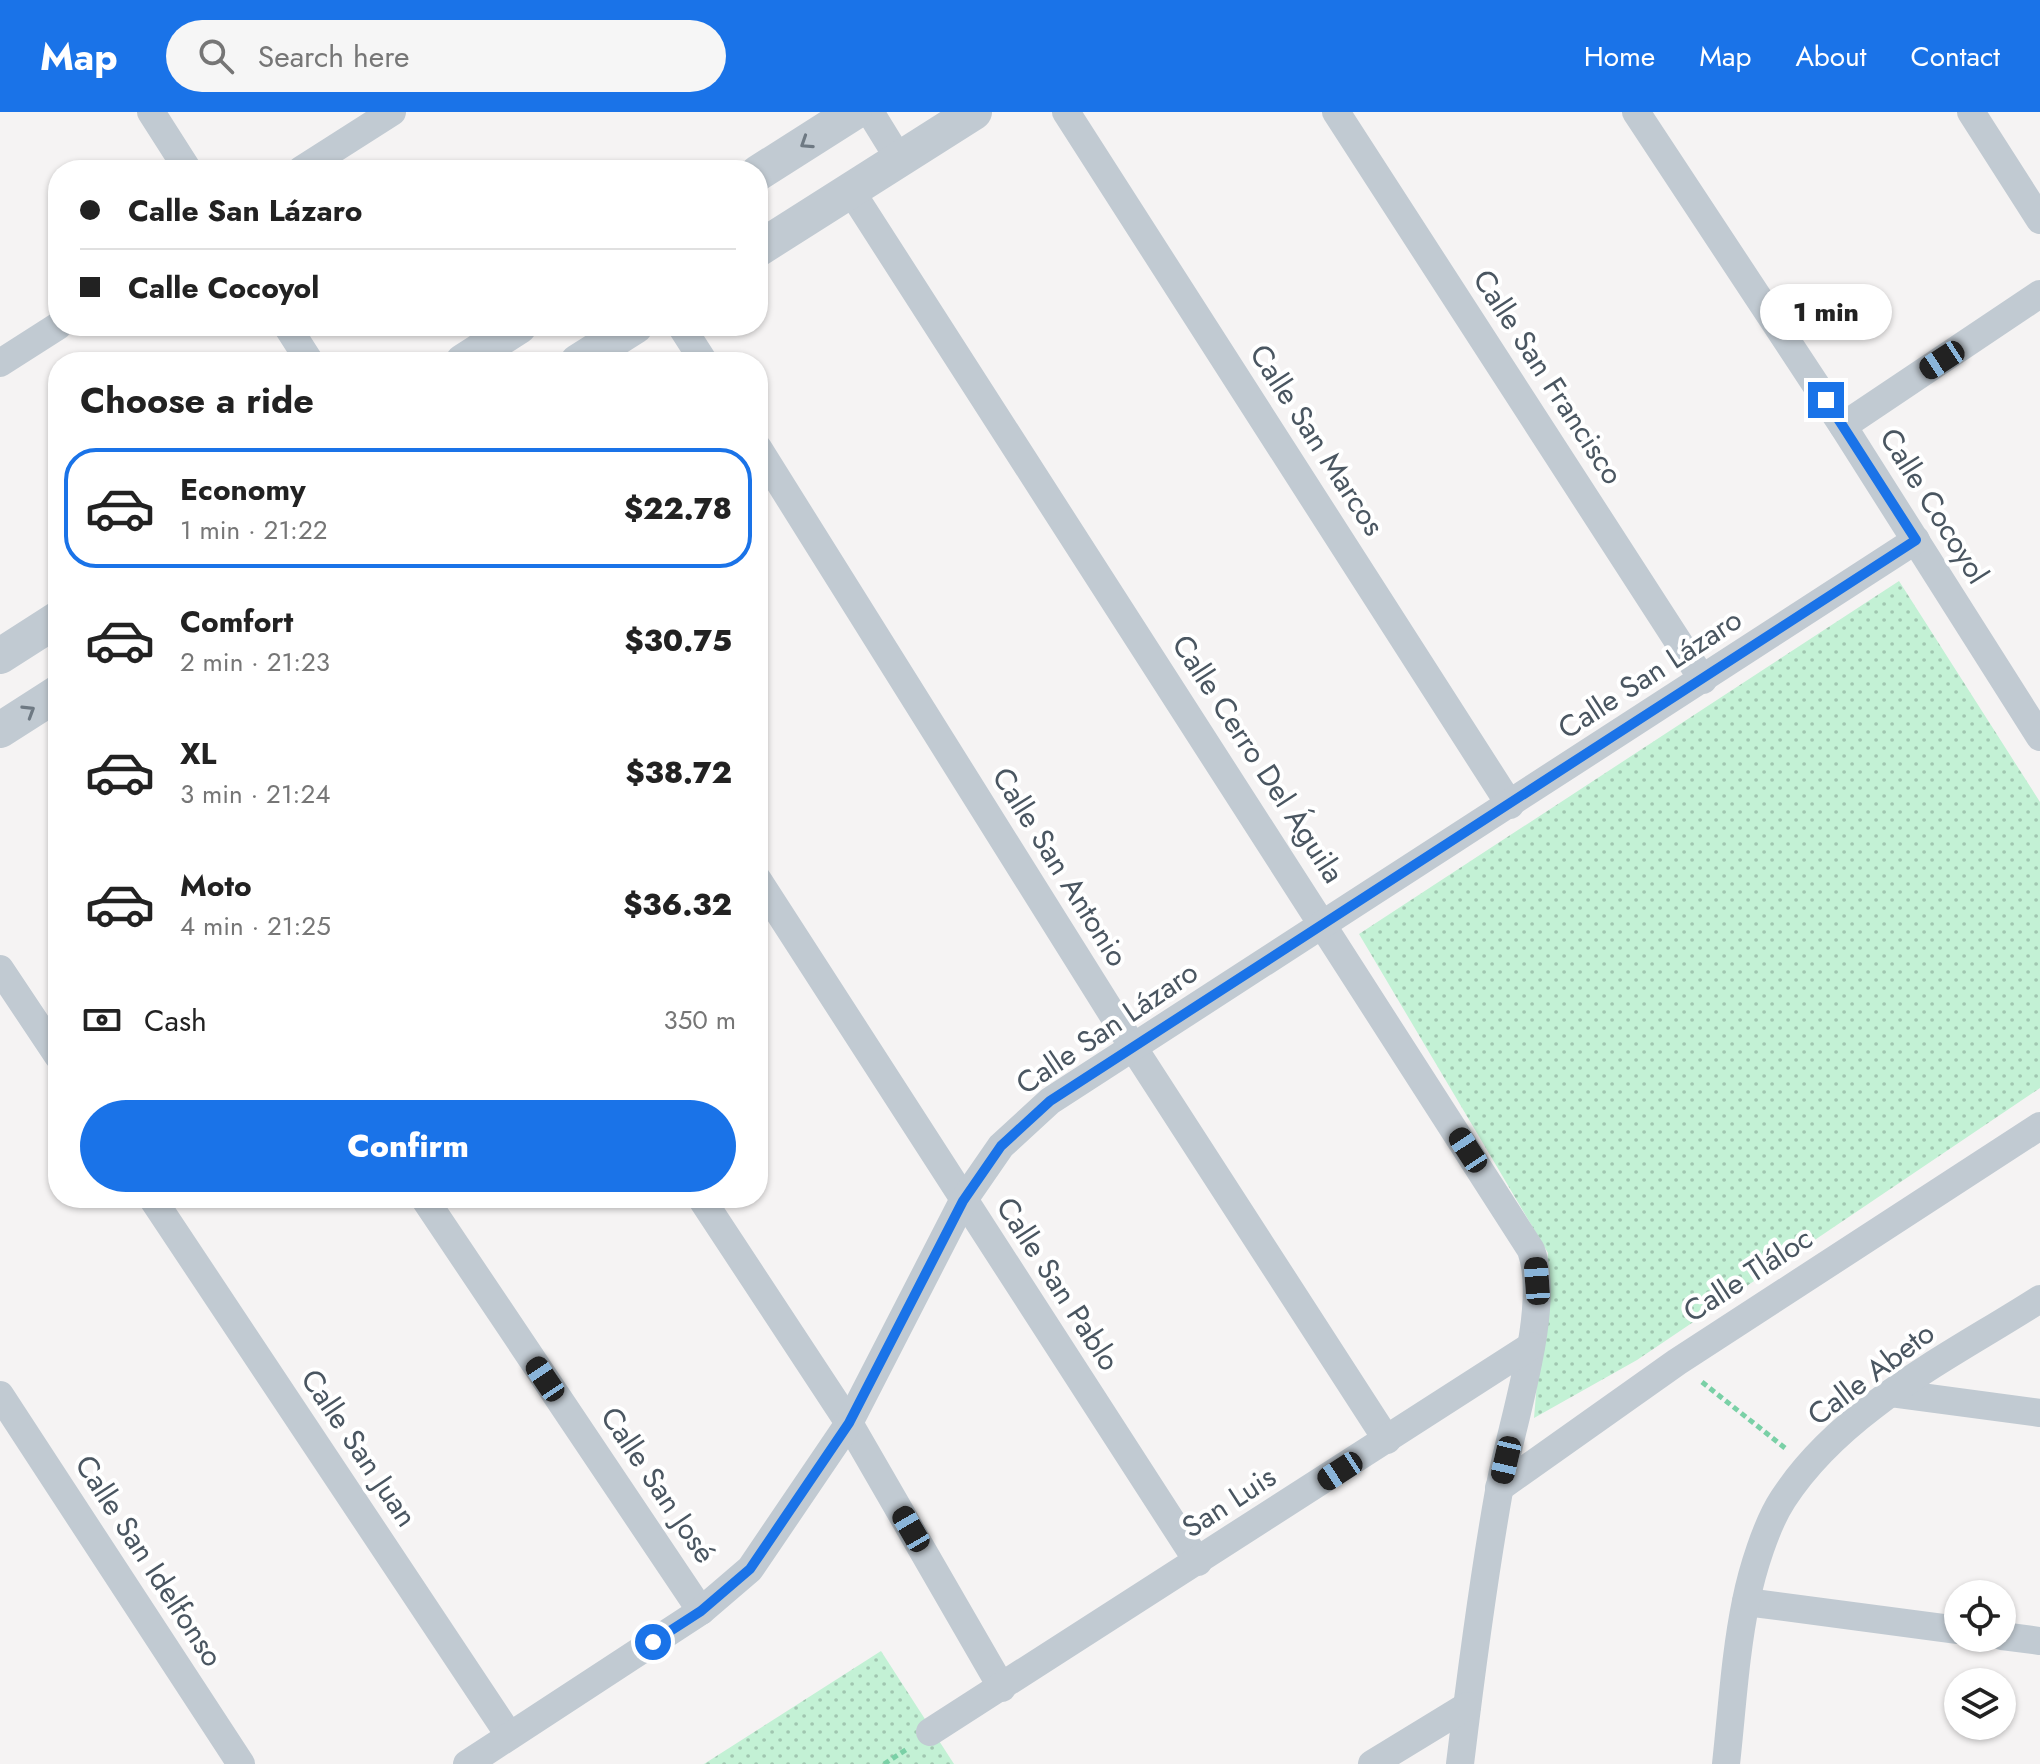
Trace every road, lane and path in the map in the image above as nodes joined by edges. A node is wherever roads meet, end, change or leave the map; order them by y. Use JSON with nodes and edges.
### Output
{"nodes":[{"id":1,"x":151,"y":112,"type":"edge"},
{"id":2,"x":392,"y":112,"type":"edge"},
{"id":3,"x":854,"y":112,"type":"edge"},
{"id":4,"x":870,"y":112,"type":"edge"},
{"id":5,"x":974,"y":112,"type":"edge"},
{"id":6,"x":1066,"y":112,"type":"edge"},
{"id":7,"x":1336,"y":112,"type":"edge"},
{"id":8,"x":1636,"y":112,"type":"edge"},
{"id":9,"x":1971,"y":112,"type":"edge"},
{"id":10,"x":899,"y":159,"type":"junction"},
{"id":11,"x":182,"y":160,"type":"edge"},
{"id":12,"x":317,"y":160,"type":"edge"},
{"id":13,"x":768,"y":167,"type":"edge"},
{"id":14,"x":851,"y":191,"type":"junction"},
{"id":15,"x":2040,"y":220,"type":"edge"},
{"id":16,"x":768,"y":243,"type":"edge"},
{"id":17,"x":2040,"y":294,"type":"edge"},
{"id":18,"x":48,"y":332,"type":"edge"},
{"id":19,"x":503,"y":336,"type":"edge"},
{"id":20,"x":619,"y":336,"type":"edge"},
{"id":21,"x":479,"y":352,"type":"edge"},
{"id":22,"x":594,"y":352,"type":"edge"},
{"id":23,"x":0,"y":363,"type":"edge"},
{"id":24,"x":1843,"y":426,"type":"junction"},
{"id":25,"x":768,"y":464,"type":"edge"},
{"id":26,"x":1916,"y":540,"type":"junction"},
{"id":27,"x":48,"y":625,"type":"edge"},
{"id":28,"x":0,"y":656,"type":"edge"},
{"id":29,"x":1703,"y":680,"type":"junction"},
{"id":30,"x":48,"y":699,"type":"edge"},
{"id":31,"x":0,"y":730,"type":"edge"},
{"id":32,"x":2040,"y":737,"type":"edge"},
{"id":33,"x":1510,"y":805,"type":"junction"},
{"id":34,"x":768,"y":896,"type":"edge"},
{"id":35,"x":1324,"y":925,"type":"junction"},
{"id":36,"x":0,"y":969,"type":"edge"},
{"id":37,"x":48,"y":1041,"type":"edge"},
{"id":38,"x":1133,"y":1047,"type":"junction"},
{"id":39,"x":2040,"y":1126,"type":"edge"},
{"id":40,"x":963,"y":1201,"type":"junction"},
{"id":41,"x":159,"y":1208,"type":"edge"},
{"id":42,"x":431,"y":1208,"type":"edge"},
{"id":43,"x":708,"y":1208,"type":"edge"},
{"id":44,"x":2040,"y":1299,"type":"edge"},
{"id":45,"x":1531,"y":1346,"type":"junction"},
{"id":46,"x":1677,"y":1362,"type":"junction"},
{"id":47,"x":1891,"y":1393,"type":"junction"},
{"id":48,"x":0,"y":1395,"type":"edge"},
{"id":49,"x":2040,"y":1413,"type":"edge"},
{"id":50,"x":849,"y":1423,"type":"junction"},
{"id":51,"x":1387,"y":1440,"type":"junction"},
{"id":52,"x":1807,"y":1466,"type":"junction"},
{"id":53,"x":1499,"y":1488,"type":"junction"},
{"id":54,"x":1198,"y":1562,"type":"junction"},
{"id":55,"x":1746,"y":1602,"type":"junction"},
{"id":56,"x":701,"y":1611,"type":"junction"},
{"id":57,"x":1944,"y":1628,"type":"edge"},
{"id":58,"x":2016,"y":1638,"type":"edge"},
{"id":59,"x":2040,"y":1641,"type":"edge"},
{"id":60,"x":1002,"y":1688,"type":"junction"},
{"id":61,"x":1467,"y":1706,"type":"junction"},
{"id":62,"x":930,"y":1732,"type":"dead end"},
{"id":63,"x":509,"y":1735,"type":"junction"},
{"id":64,"x":241,"y":1764,"type":"edge"},
{"id":65,"x":467,"y":1764,"type":"edge"},
{"id":66,"x":1372,"y":1764,"type":"edge"},
{"id":67,"x":1460,"y":1764,"type":"edge"},
{"id":68,"x":1726,"y":1764,"type":"edge"}],
"edges":[{"from":1,"to":11,"type":"street"},
{"from":2,"to":12,"type":"street"},
{"from":3,"to":13,"type":"street","one_way":true},
{"from":4,"to":10,"type":"street"},
{"from":5,"to":10,"type":"street"},
{"from":6,"to":33,"type":"street","name":"Calle San Marcos"},
{"from":7,"to":29,"type":"street","name":"Calle San Francisco"},
{"from":8,"to":24,"type":"street","name":"Calle Cocoyol"},
{"from":9,"to":15,"type":"street"},
{"from":10,"to":14,"type":"street"},
{"from":14,"to":16,"type":"street"},
{"from":14,"to":35,"type":"street","name":"Calle Cerro Del Águila"},
{"from":17,"to":24,"type":"street"},
{"from":18,"to":23,"type":"street"},
{"from":19,"to":21,"type":"street"},
{"from":20,"to":22,"type":"street"},
{"from":24,"to":26,"type":"street","name":"Calle Cocoyol"},
{"from":25,"to":38,"type":"street","name":"Calle San Antonio"},
{"from":26,"to":29,"type":"street","name":"Calle San Lázaro"},
{"from":26,"to":32,"type":"street","name":"Calle Cocoyol"},
{"from":27,"to":28,"type":"street"},
{"from":29,"to":33,"type":"street","name":"Calle San Lázaro"},
{"from":31,"to":30,"type":"street","one_way":true},
{"from":33,"to":35,"type":"street","name":"Calle San Lázaro"},
{"from":34,"to":40,"type":"street","name":"Calle San Pablo"},
{"from":35,"to":38,"type":"street","name":"Calle San Lázaro"},
{"from":35,"to":45,"type":"street","name":"Calle Cerro Del Águila"},
{"from":36,"to":37,"type":"street"},
{"from":38,"to":40,"type":"street","name":"Calle San Lázaro"},
{"from":38,"to":51,"type":"street","name":"Calle San Antonio"},
{"from":39,"to":46,"type":"street","name":"Calle Tláloc"},
{"from":40,"to":50,"type":"street","name":"Calle San Lázaro"},
{"from":40,"to":54,"type":"street","name":"Calle San Pablo"},
{"from":41,"to":63,"type":"street","name":"Calle San Juan"},
{"from":42,"to":56,"type":"street","name":"Calle San José"},
{"from":43,"to":50,"type":"street"},
{"from":44,"to":47,"type":"street","name":"Calle Abeto"},
{"from":45,"to":51,"type":"street","name":"San Luis"},
{"from":45,"to":53,"type":"street","name":"Calle Cerro Del Águila"},
{"from":46,"to":52,"type":"path"},
{"from":46,"to":53,"type":"street","name":"Calle Tláloc"},
{"from":47,"to":49,"type":"street"},
{"from":47,"to":52,"type":"street","name":"Calle Abeto"},
{"from":48,"to":64,"type":"street","name":"Calle San Idelfonso"},
{"from":50,"to":56,"type":"street","name":"Calle San Lázaro"},
{"from":50,"to":60,"type":"street"},
{"from":51,"to":54,"type":"street","name":"San Luis"},
{"from":52,"to":55,"type":"street","name":"Calle Abeto"},
{"from":53,"to":61,"type":"street","name":"Calle Cerro Del Águila"},
{"from":54,"to":60,"type":"street","name":"San Luis"},
{"from":55,"to":57,"type":"street"},
{"from":55,"to":68,"type":"street","name":"Calle Abeto"},
{"from":56,"to":63,"type":"street","name":"Calle San Lázaro"},
{"from":58,"to":59,"type":"street"},
{"from":60,"to":62,"type":"street","name":"San Luis"},
{"from":61,"to":66,"type":"street"},
{"from":61,"to":67,"type":"street","name":"Calle Cerro Del Águila"},
{"from":63,"to":65,"type":"street","name":"Calle San Lázaro"}]}
